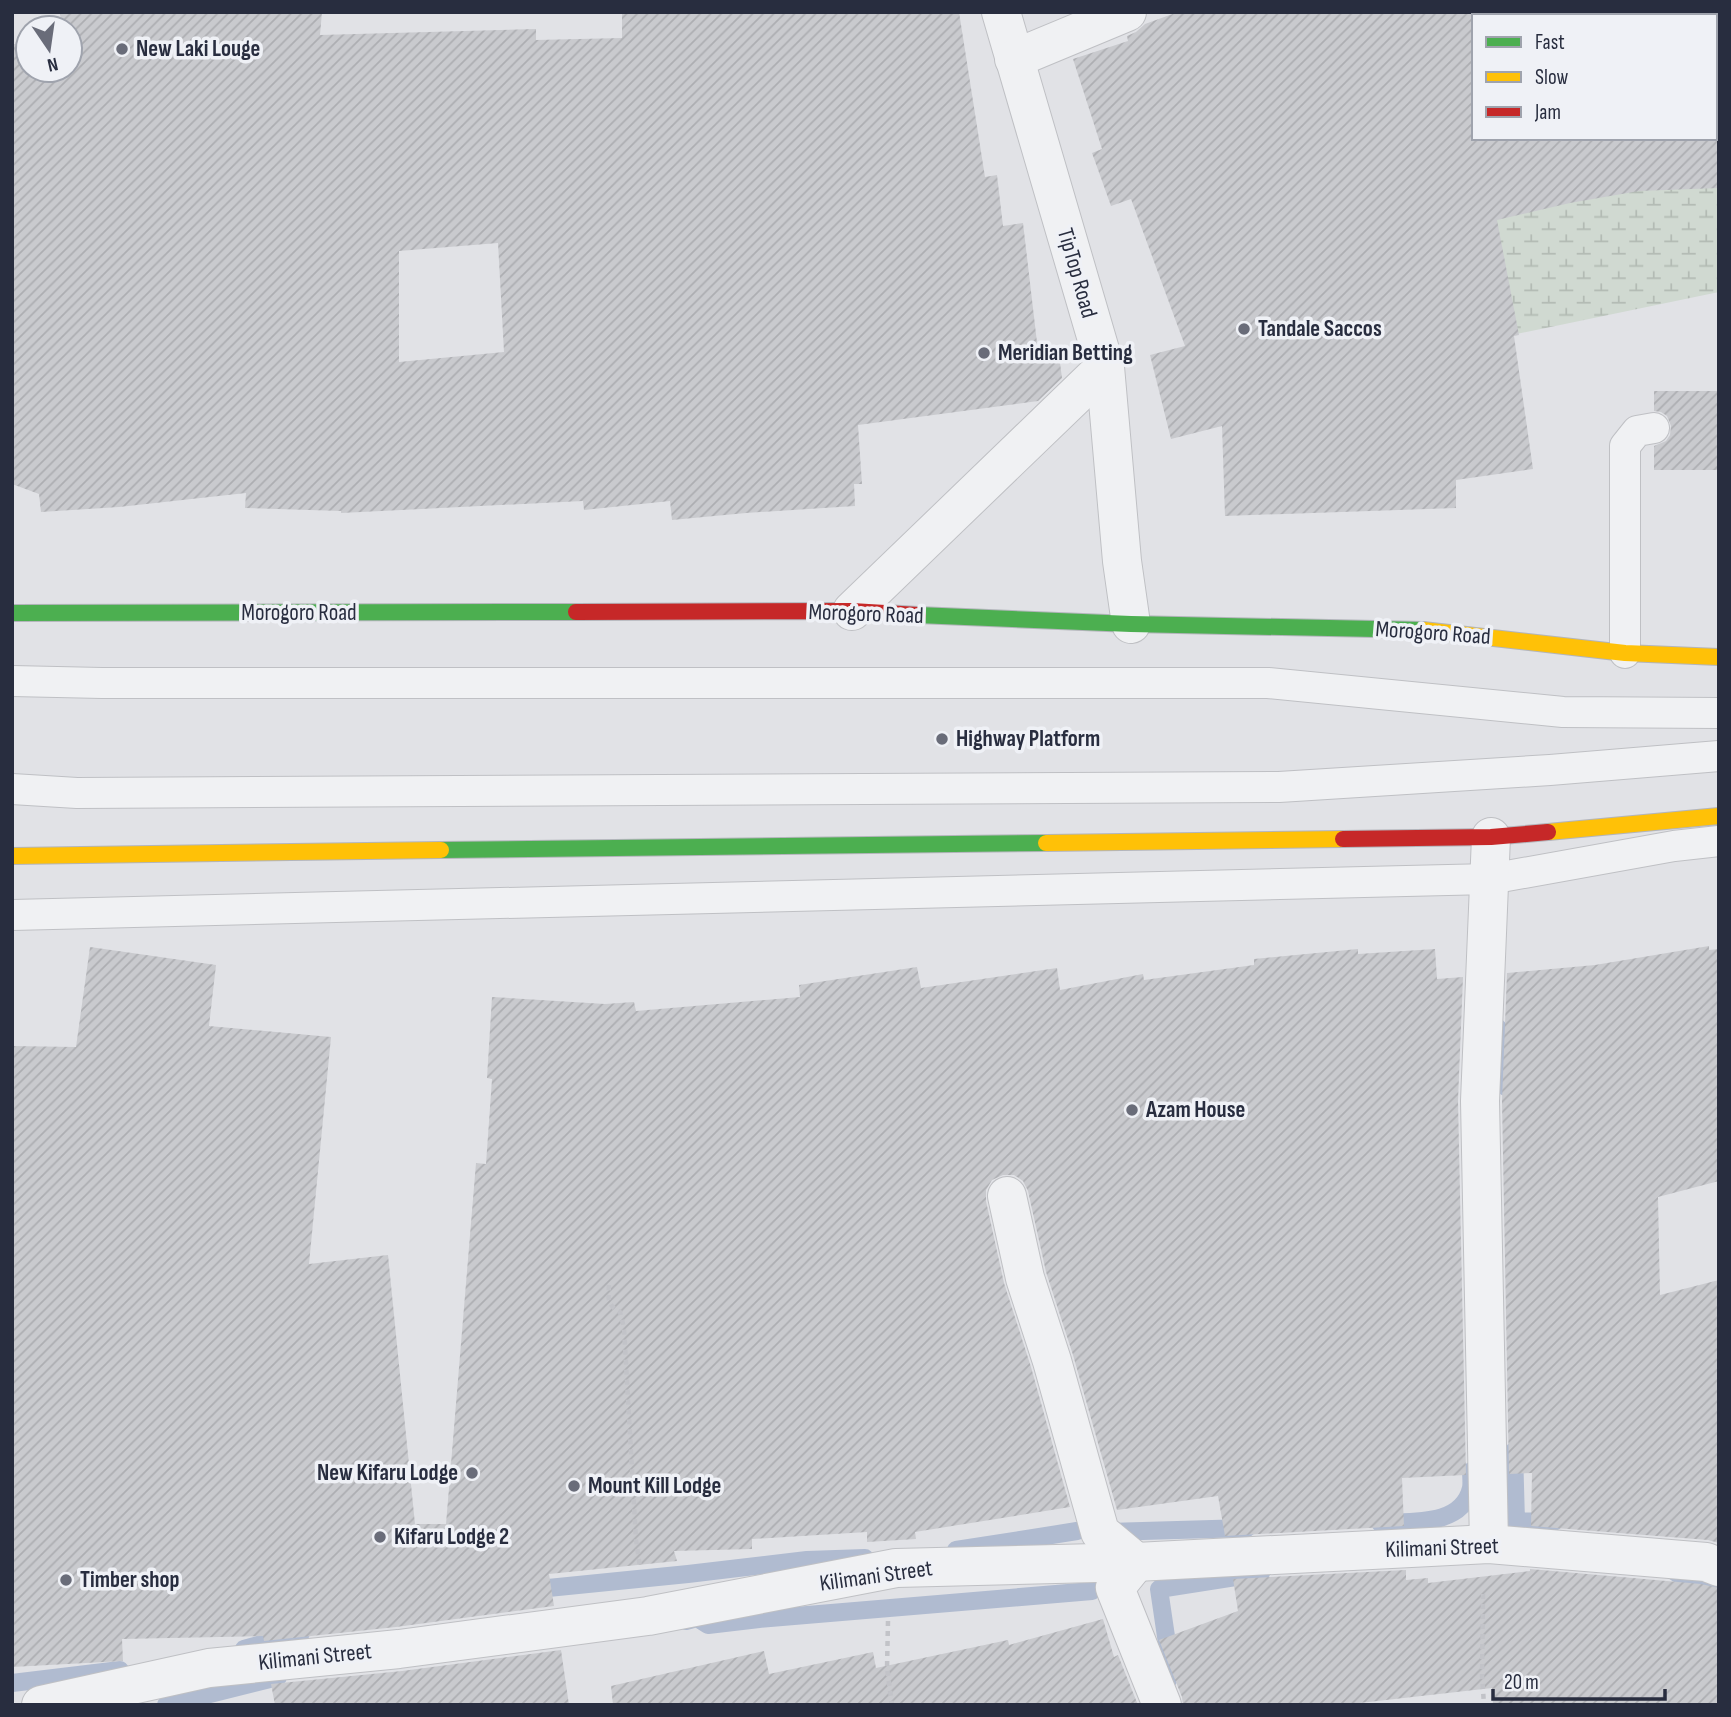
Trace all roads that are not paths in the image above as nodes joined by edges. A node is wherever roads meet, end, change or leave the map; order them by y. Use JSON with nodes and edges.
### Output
{"nodes":[{"id":1,"x":1001,"y":12,"type":"edge"},
{"id":2,"x":1127,"y":12,"type":"edge"},
{"id":3,"x":1014,"y":59,"type":"junction"},
{"id":4,"x":1105,"y":367,"type":"junction"},
{"id":5,"x":1654,"y":428,"type":"dead end"},
{"id":6,"x":852,"y":611,"type":"junction"},
{"id":7,"x":12,"y":613,"type":"edge"},
{"id":8,"x":1131,"y":624,"type":"junction"},
{"id":9,"x":1625,"y":653,"type":"junction"},
{"id":10,"x":1719,"y":657,"type":"edge"},
{"id":11,"x":12,"y":681,"type":"edge"},
{"id":12,"x":1719,"y":713,"type":"edge"},
{"id":13,"x":1719,"y":756,"type":"edge"},
{"id":14,"x":12,"y":789,"type":"edge"},
{"id":15,"x":1719,"y":816,"type":"edge"},
{"id":16,"x":1491,"y":837,"type":"junction"},
{"id":17,"x":1719,"y":841,"type":"edge"},
{"id":18,"x":12,"y":856,"type":"edge"},
{"id":19,"x":1490,"y":879,"type":"junction"},
{"id":20,"x":12,"y":915,"type":"edge"},
{"id":21,"x":1007,"y":1196,"type":"dead end"},
{"id":22,"x":1489,"y":1544,"type":"junction"},
{"id":23,"x":1136,"y":1562,"type":"junction"},
{"id":24,"x":1719,"y":1567,"type":"edge"},
{"id":25,"x":41,"y":1705,"type":"edge"},
{"id":26,"x":1162,"y":1705,"type":"edge"}],
"edges":[{"from":1,"to":3,"type":"street","name":"TipTop Road"},
{"from":2,"to":3,"type":"street"},
{"from":3,"to":4,"type":"street","name":"TipTop Road"},
{"from":4,"to":6,"type":"street"},
{"from":4,"to":8,"type":"street","name":"TipTop Road"},
{"from":5,"to":9,"type":"lane"},
{"from":6,"to":7,"type":"highway","name":"Morogoro Road"},
{"from":6,"to":8,"type":"highway","name":"Morogoro Road"},
{"from":8,"to":9,"type":"highway","name":"Morogoro Road"},
{"from":9,"to":10,"type":"highway","name":"Morogoro Road"},
{"from":11,"to":12,"type":"lane"},
{"from":13,"to":14,"type":"lane"},
{"from":15,"to":16,"type":"highway"},
{"from":16,"to":18,"type":"highway"},
{"from":16,"to":19,"type":"street"},
{"from":17,"to":19,"type":"lane"},
{"from":19,"to":20,"type":"lane"},
{"from":19,"to":22,"type":"street"},
{"from":21,"to":23,"type":"street"},
{"from":22,"to":23,"type":"street","name":"Kilimani Street"},
{"from":22,"to":24,"type":"street","name":"Kilimani Street"},
{"from":23,"to":25,"type":"street","name":"Kilimani Street"},
{"from":23,"to":26,"type":"street"}]}
